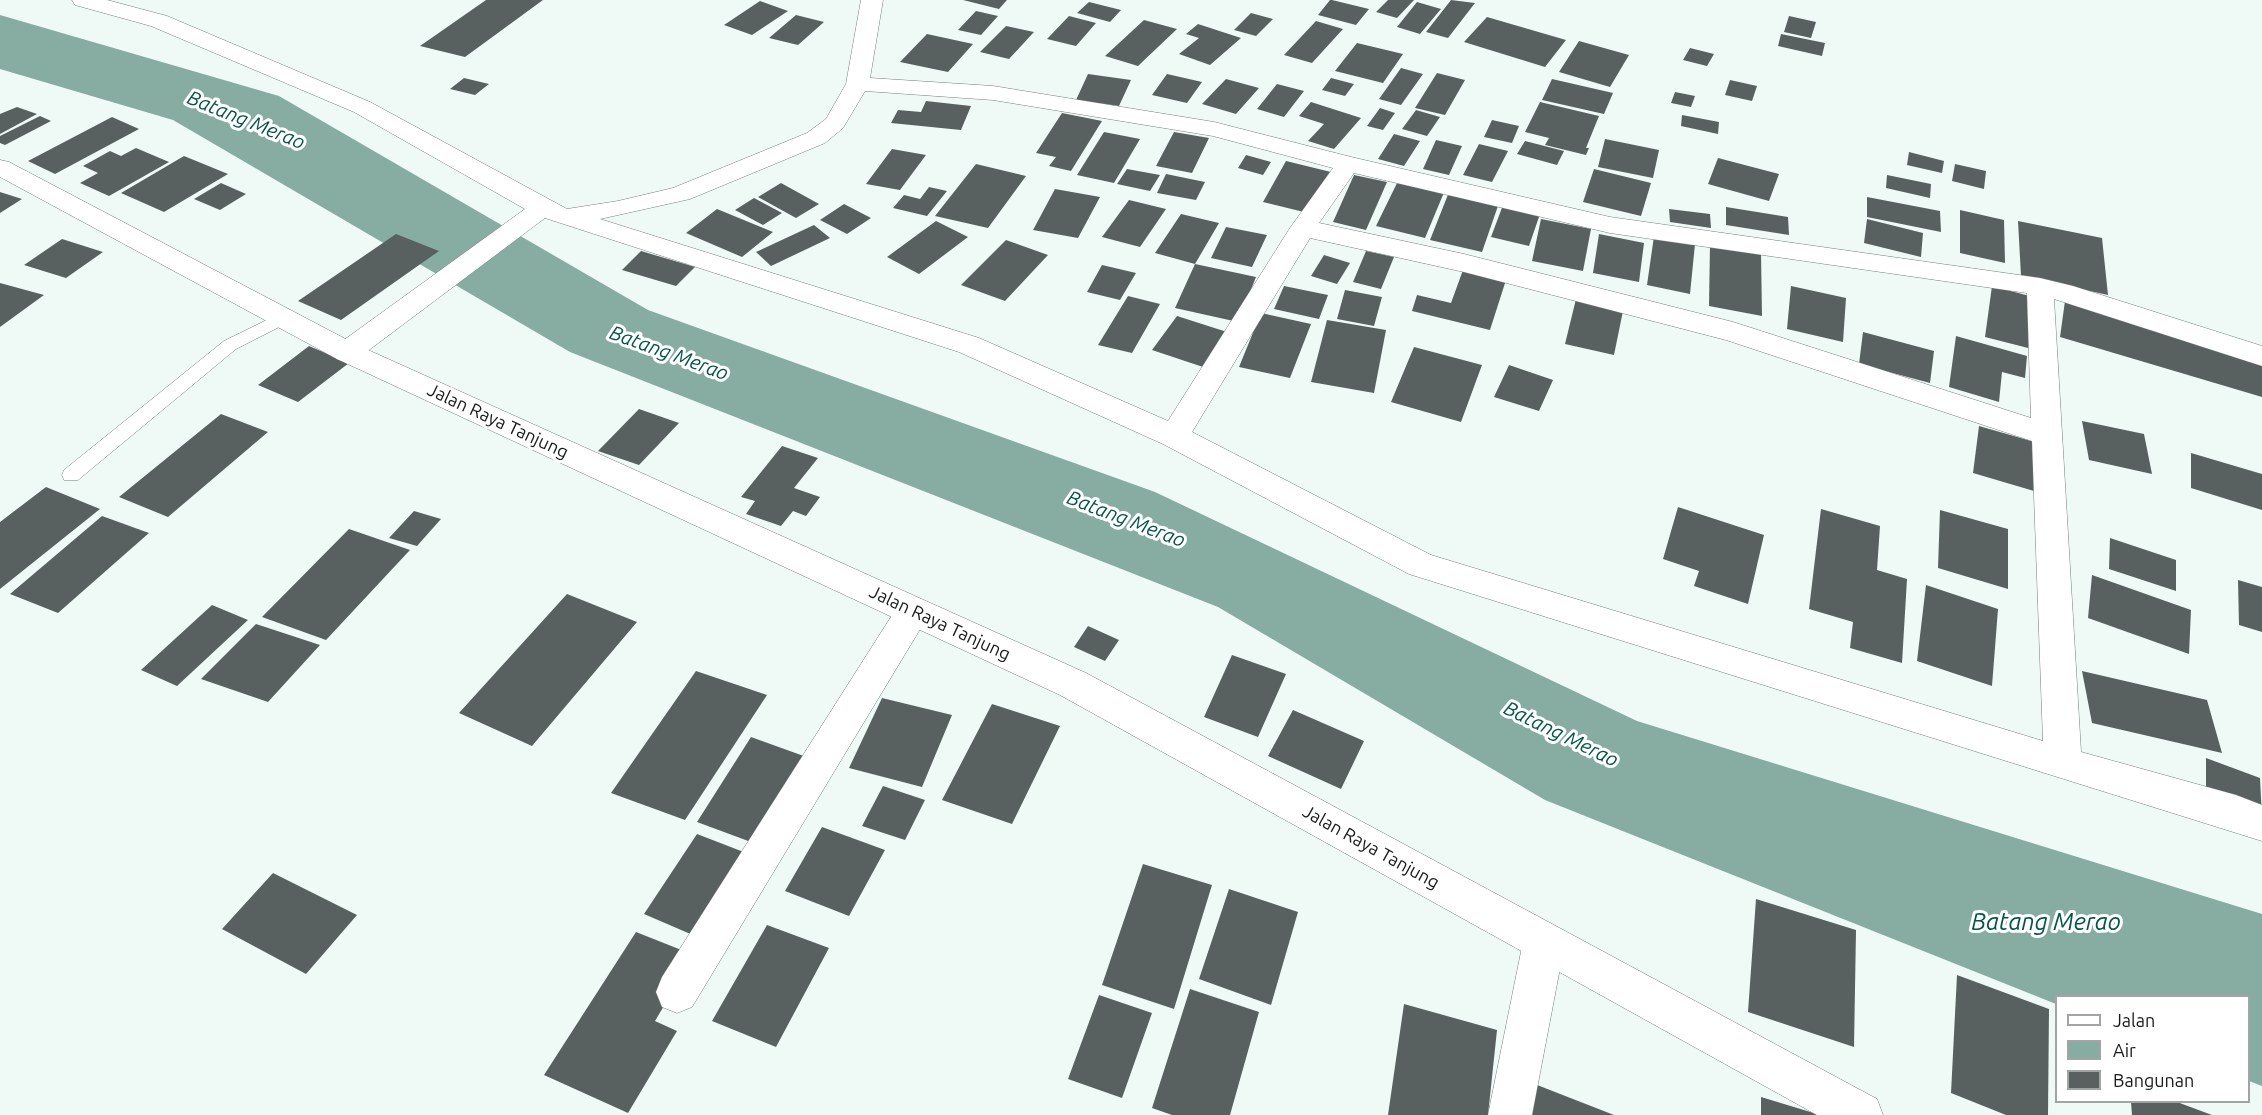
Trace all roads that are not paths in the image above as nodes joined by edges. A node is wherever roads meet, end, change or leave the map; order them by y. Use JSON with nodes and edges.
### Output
{"nodes":[{"id":1,"x":83,"y":0,"type":"edge"},
{"id":2,"x":872,"y":0,"type":"edge"},
{"id":3,"x":858,"y":84,"type":"junction"},
{"id":4,"x":1348,"y":164,"type":"junction"},
{"id":5,"x":0,"y":166,"type":"edge"},
{"id":6,"x":547,"y":212,"type":"junction"},
{"id":7,"x":1303,"y":228,"type":"junction"},
{"id":8,"x":2040,"y":287,"type":"junction"},
{"id":9,"x":283,"y":318,"type":"junction"},
{"id":10,"x":347,"y":352,"type":"junction"},
{"id":11,"x":2262,"y":356,"type":"edge"},
{"id":12,"x":2049,"y":435,"type":"junction"},
{"id":13,"x":1174,"y":436,"type":"junction"},
{"id":14,"x":71,"y":475,"type":"dead end"},
{"id":15,"x":913,"y":611,"type":"junction"},
{"id":16,"x":2063,"y":764,"type":"junction"},
{"id":17,"x":2262,"y":824,"type":"edge"},
{"id":18,"x":1544,"y":942,"type":"junction"},
{"id":19,"x":677,"y":992,"type":"dead end"},
{"id":20,"x":1510,"y":1115,"type":"edge"},
{"id":21,"x":1861,"y":1115,"type":"edge"}],
"edges":[{"from":1,"to":6,"type":"street"},
{"from":2,"to":3,"type":"street"},
{"from":3,"to":4,"type":"street"},
{"from":3,"to":6,"type":"street"},
{"from":4,"to":7,"type":"street"},
{"from":4,"to":8,"type":"street"},
{"from":5,"to":9,"type":"street","name":"Jalan Raya Tanjung"},
{"from":6,"to":10,"type":"street"},
{"from":6,"to":13,"type":"street"},
{"from":7,"to":12,"type":"street"},
{"from":7,"to":13,"type":"street"},
{"from":8,"to":11,"type":"street"},
{"from":8,"to":12,"type":"street"},
{"from":9,"to":10,"type":"street","name":"Jalan Raya Tanjung"},
{"from":9,"to":14,"type":"lane"},
{"from":10,"to":15,"type":"street","name":"Jalan Raya Tanjung"},
{"from":12,"to":16,"type":"street"},
{"from":13,"to":16,"type":"street"},
{"from":15,"to":18,"type":"street","name":"Jalan Raya Tanjung"},
{"from":15,"to":19,"type":"street"},
{"from":16,"to":17,"type":"street"},
{"from":18,"to":20,"type":"street"},
{"from":18,"to":21,"type":"street","name":"Jalan Raya Tanjung"}]}
